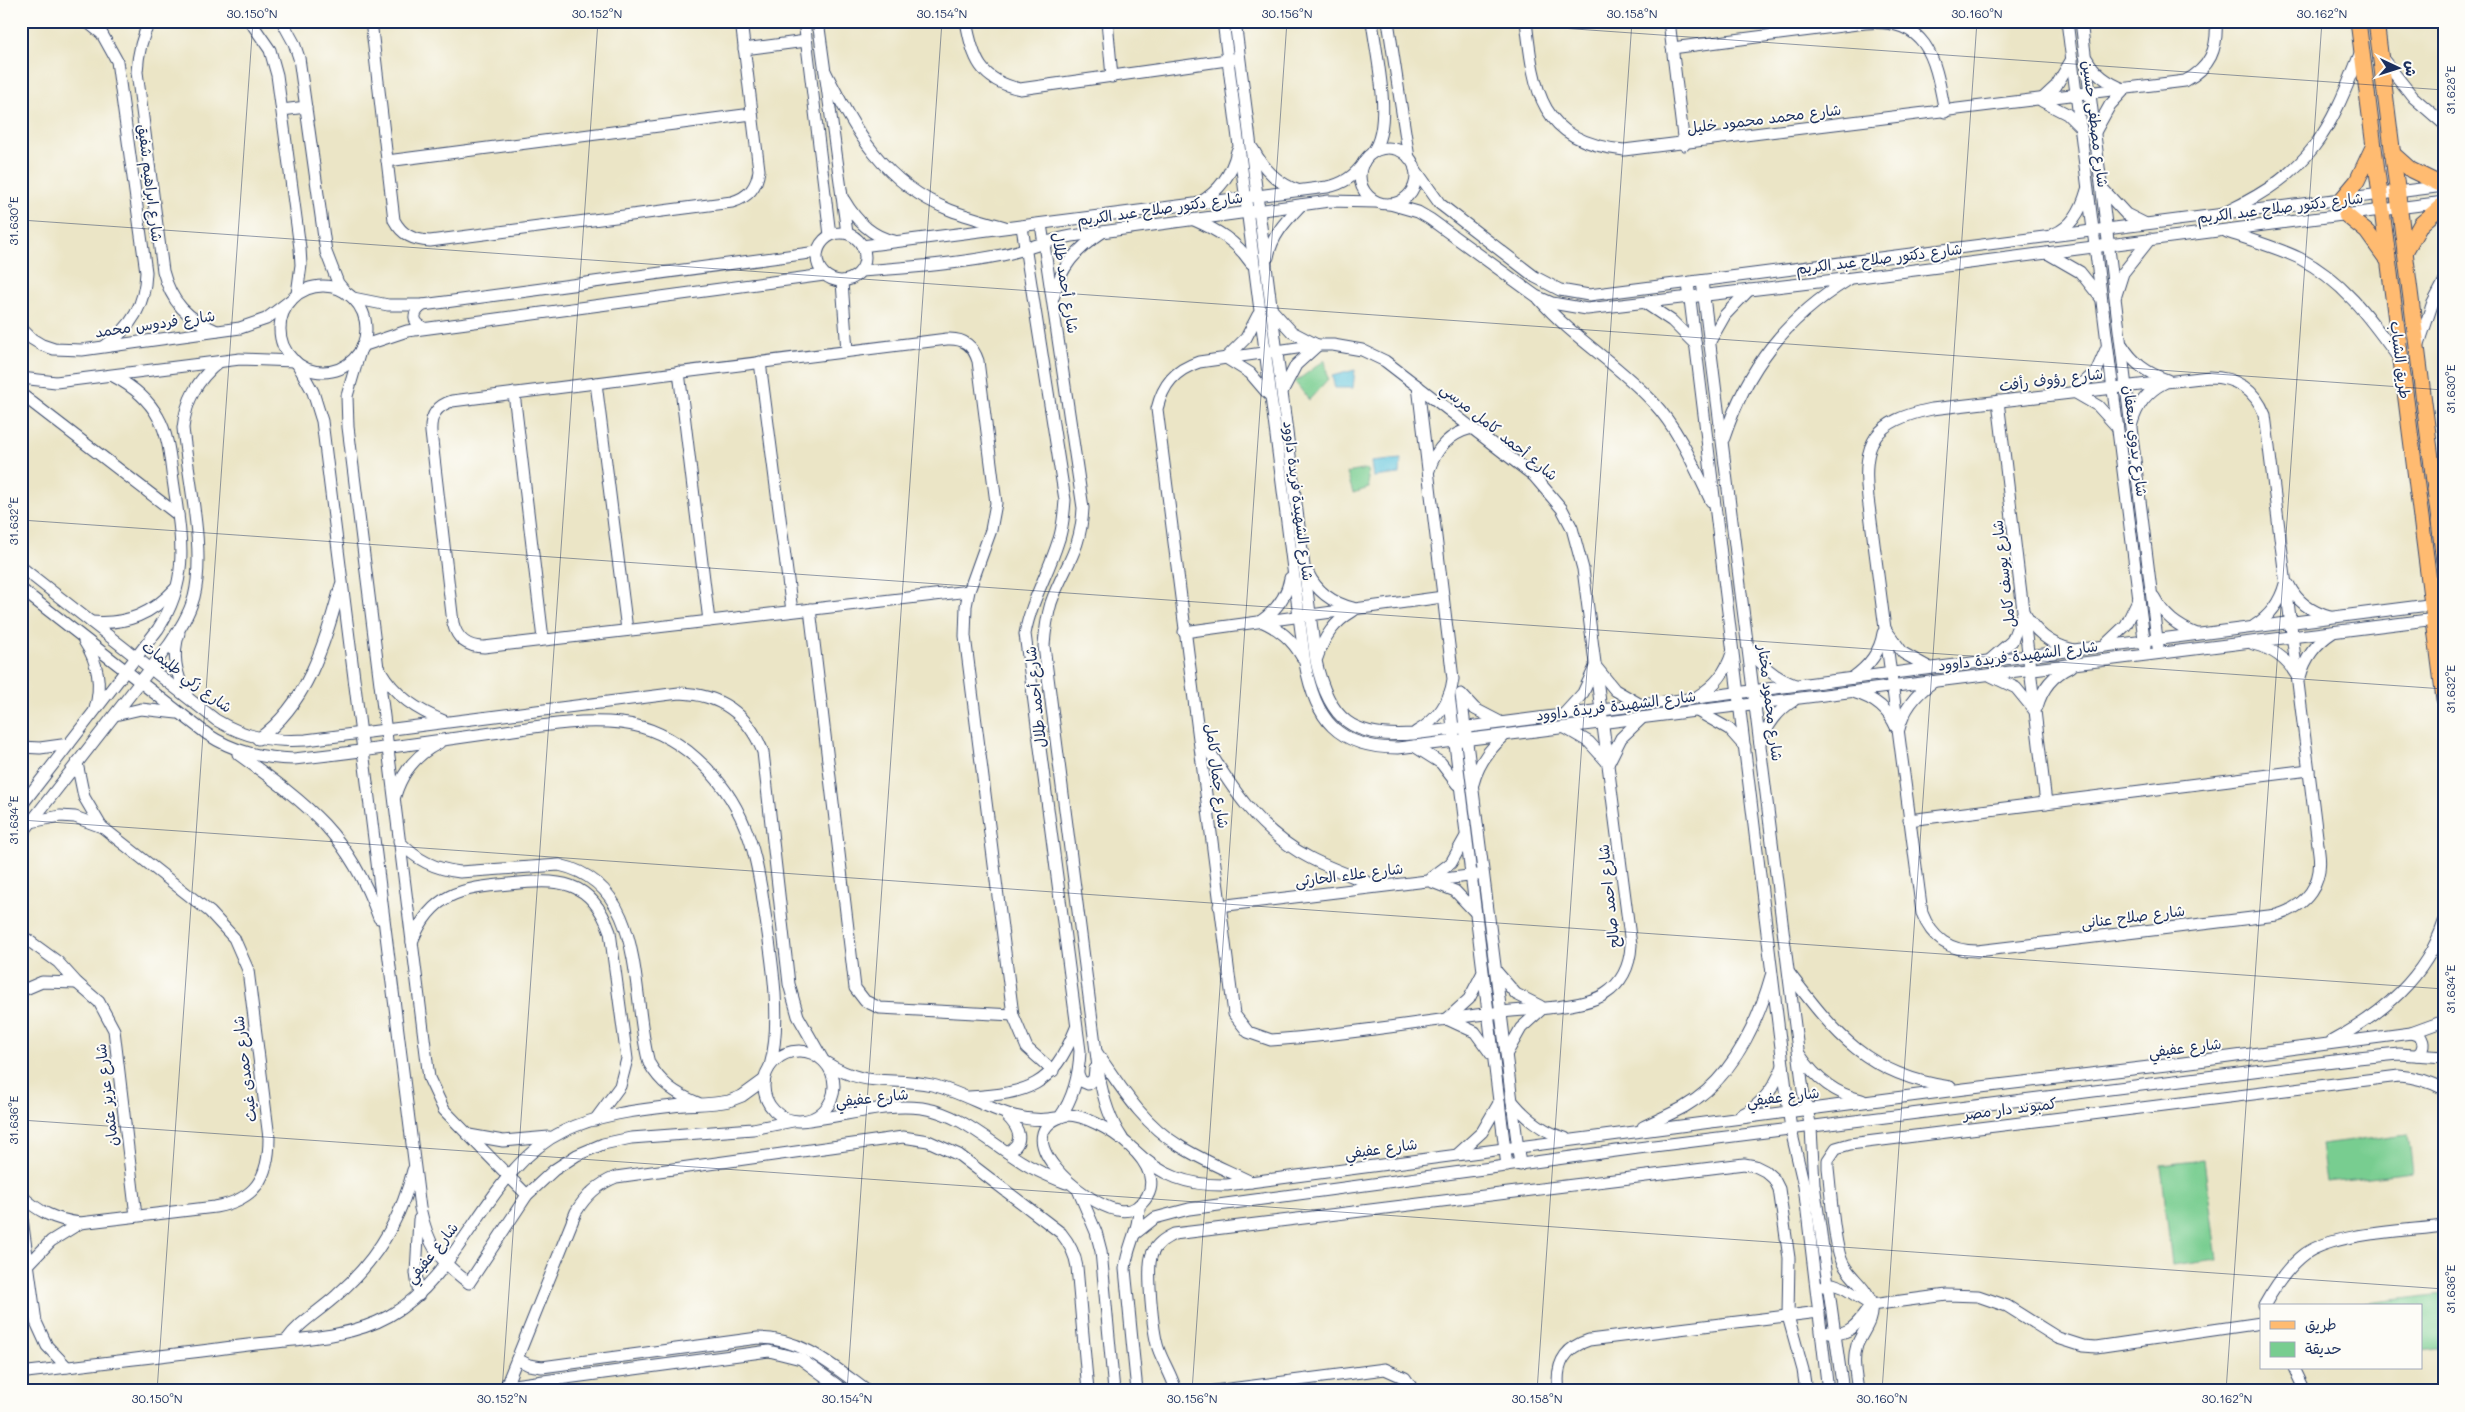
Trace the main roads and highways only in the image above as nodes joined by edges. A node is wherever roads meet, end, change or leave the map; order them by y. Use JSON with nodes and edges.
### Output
{"nodes":[{"id":1,"x":2358,"y":21,"type":"edge"},
{"id":2,"x":2376,"y":21,"type":"edge"},
{"id":3,"x":2373,"y":147,"type":"junction"},
{"id":4,"x":2392,"y":153,"type":"junction"},
{"id":5,"x":2444,"y":186,"type":"edge"},
{"id":6,"x":2342,"y":199,"type":"road end"},
{"id":7,"x":2444,"y":203,"type":"edge"},
{"id":8,"x":2346,"y":215,"type":"road end"},
{"id":9,"x":2405,"y":252,"type":"junction"},
{"id":10,"x":2388,"y":265,"type":"junction"},
{"id":11,"x":2444,"y":560,"type":"edge"},
{"id":12,"x":2438,"y":611,"type":"edge"},
{"id":13,"x":2444,"y":699,"type":"edge"}],
"edges":[{"from":1,"to":3,"type":"main road","name":"طريق الشباب"},
{"from":2,"to":4,"type":"main road","name":"طريق الشباب"},
{"from":3,"to":6,"type":"main road"},
{"from":3,"to":10,"type":"main road","name":"طريق الشباب"},
{"from":4,"to":5,"type":"main road"},
{"from":4,"to":9,"type":"main road","name":"طريق الشباب"},
{"from":7,"to":9,"type":"main road"},
{"from":8,"to":10,"type":"main road"},
{"from":9,"to":11,"type":"main road","name":"طريق الشباب"},
{"from":10,"to":12,"type":"main road","name":"طريق الشباب"},
{"from":12,"to":13,"type":"main road","name":"طريق الشباب"}]}
